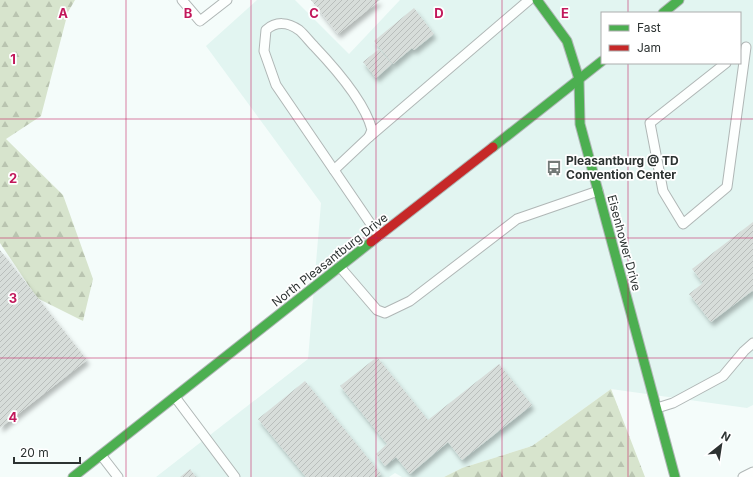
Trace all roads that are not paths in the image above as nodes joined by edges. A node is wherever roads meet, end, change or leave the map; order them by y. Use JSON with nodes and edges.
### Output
{"nodes":[{"id":1,"x":182,"y":0,"type":"edge"},
{"id":2,"x":227,"y":0,"type":"edge"},
{"id":3,"x":529,"y":0,"type":"edge"},
{"id":4,"x":537,"y":0,"type":"edge"},
{"id":5,"x":679,"y":0,"type":"edge"},
{"id":6,"x":664,"y":12,"type":"edge"},
{"id":7,"x":746,"y":47,"type":"edge"},
{"id":8,"x":601,"y":62,"type":"edge"},
{"id":9,"x":725,"y":64,"type":"edge"},
{"id":10,"x":579,"y":79,"type":"junction"},
{"id":11,"x":369,"y":137,"type":"junction"},
{"id":12,"x":334,"y":170,"type":"junction"},
{"id":13,"x":598,"y":191,"type":"junction"},
{"id":14,"x":380,"y":236,"type":"junction"},
{"id":15,"x":340,"y":268,"type":"junction"},
{"id":16,"x":753,"y":343,"type":"edge"},
{"id":17,"x":175,"y":397,"type":"junction"},
{"id":18,"x":657,"y":408,"type":"junction"},
{"id":19,"x":101,"y":455,"type":"junction"},
{"id":20,"x":753,"y":472,"type":"edge"},
{"id":21,"x":73,"y":477,"type":"edge"},
{"id":22,"x":118,"y":477,"type":"edge"},
{"id":23,"x":235,"y":477,"type":"edge"},
{"id":24,"x":675,"y":477,"type":"edge"},
{"id":25,"x":743,"y":477,"type":"edge"}],
"edges":[{"from":1,"to":2,"type":"lane"},
{"from":3,"to":11,"type":"lane"},
{"from":4,"to":10,"type":"main road","name":"Eisenhower Drive"},
{"from":5,"to":6,"type":"main road"},
{"from":7,"to":9,"type":"lane"},
{"from":8,"to":10,"type":"main road","name":"North Pleasantburg Drive"},
{"from":10,"to":13,"type":"main road","name":"Eisenhower Drive"},
{"from":10,"to":14,"type":"main road","name":"North Pleasantburg Drive"},
{"from":11,"to":12,"type":"lane"},
{"from":11,"to":12,"type":"lane"},
{"from":12,"to":14,"type":"lane"},
{"from":13,"to":15,"type":"lane"},
{"from":13,"to":18,"type":"main road","name":"Eisenhower Drive"},
{"from":14,"to":15,"type":"main road","name":"North Pleasantburg Drive"},
{"from":15,"to":17,"type":"main road","name":"North Pleasantburg Drive"},
{"from":16,"to":18,"type":"lane"},
{"from":17,"to":19,"type":"main road","name":"North Pleasantburg Drive"},
{"from":17,"to":23,"type":"lane"},
{"from":18,"to":24,"type":"main road","name":"Eisenhower Drive"},
{"from":19,"to":21,"type":"main road","name":"North Pleasantburg Drive"},
{"from":19,"to":22,"type":"lane"},
{"from":20,"to":25,"type":"lane"}]}
